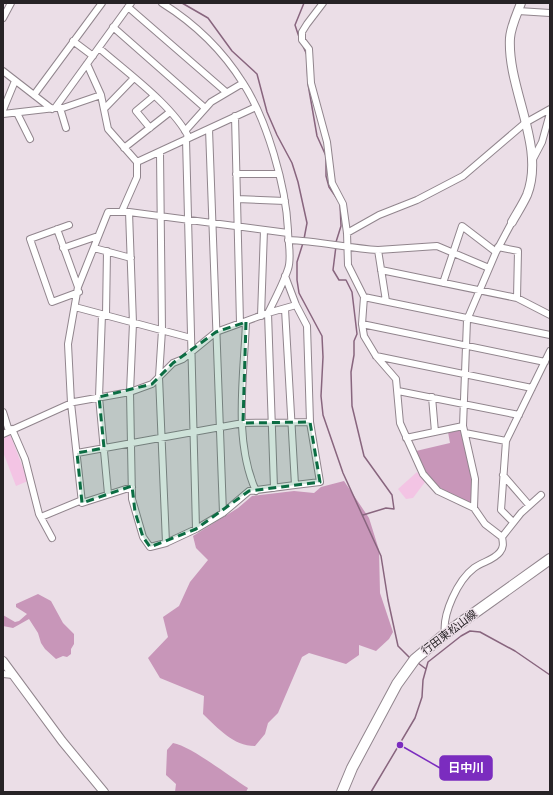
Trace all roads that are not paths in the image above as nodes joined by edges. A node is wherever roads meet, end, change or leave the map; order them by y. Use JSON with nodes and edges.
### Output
{"nodes":[{"id":1,"x":11,"y":3,"type":"edge"},
{"id":2,"x":102,"y":3,"type":"edge"},
{"id":3,"x":162,"y":3,"type":"edge"},
{"id":4,"x":323,"y":3,"type":"edge"},
{"id":5,"x":129,"y":5,"type":"edge"},
{"id":6,"x":520,"y":7,"type":"edge"},
{"id":7,"x":550,"y":13,"type":"edge"},
{"id":8,"x":3,"y":18,"type":"edge"},
{"id":9,"x":113,"y":27,"type":"junction"},
{"id":10,"x":73,"y":41,"type":"junction"},
{"id":11,"x":98,"y":48,"type":"junction"},
{"id":12,"x":93,"y":56,"type":"junction"},
{"id":13,"x":87,"y":64,"type":"junction"},
{"id":14,"x":3,"y":71,"type":"edge"},
{"id":15,"x":134,"y":78,"type":"junction"},
{"id":16,"x":15,"y":81,"type":"junction"},
{"id":17,"x":243,"y":83,"type":"junction"},
{"id":18,"x":226,"y":92,"type":"junction"},
{"id":19,"x":34,"y":95,"type":"junction"},
{"id":20,"x":102,"y":95,"type":"junction"},
{"id":21,"x":154,"y":96,"type":"junction"},
{"id":22,"x":256,"y":107,"type":"junction"},
{"id":23,"x":56,"y":108,"type":"junction"},
{"id":24,"x":205,"y":108,"type":"junction"},
{"id":25,"x":104,"y":109,"type":"junction"},
{"id":26,"x":550,"y":109,"type":"edge"},
{"id":27,"x":170,"y":112,"type":"junction"},
{"id":28,"x":17,"y":113,"type":"junction"},
{"id":29,"x":550,"y":113,"type":"edge"},
{"id":30,"x":3,"y":114,"type":"edge"},
{"id":31,"x":236,"y":116,"type":"junction"},
{"id":32,"x":525,"y":123,"type":"junction"},
{"id":33,"x":66,"y":128,"type":"dead end"},
{"id":34,"x":150,"y":128,"type":"junction"},
{"id":35,"x":209,"y":129,"type":"junction"},
{"id":36,"x":185,"y":131,"type":"junction"},
{"id":37,"x":187,"y":138,"type":"junction"},
{"id":38,"x":30,"y":139,"type":"dead end"},
{"id":39,"x":124,"y":148,"type":"junction"},
{"id":40,"x":160,"y":153,"type":"junction"},
{"id":41,"x":532,"y":161,"type":"junction"},
{"id":42,"x":137,"y":162,"type":"junction"},
{"id":43,"x":236,"y":174,"type":"junction"},
{"id":44,"x":279,"y":174,"type":"junction"},
{"id":45,"x":237,"y":199,"type":"junction"},
{"id":46,"x":285,"y":200,"type":"junction"},
{"id":47,"x":122,"y":211,"type":"junction"},
{"id":48,"x":129,"y":212,"type":"junction"},
{"id":49,"x":161,"y":216,"type":"junction"},
{"id":50,"x":188,"y":220,"type":"junction"},
{"id":51,"x":512,"y":222,"type":"joint"},
{"id":52,"x":213,"y":223,"type":"junction"},
{"id":53,"x":69,"y":225,"type":"dead end"},
{"id":54,"x":238,"y":226,"type":"junction"},
{"id":55,"x":57,"y":229,"type":"junction"},
{"id":56,"x":264,"y":230,"type":"junction"},
{"id":57,"x":288,"y":233,"type":"junction"},
{"id":58,"x":347,"y":233,"type":"junction"},
{"id":59,"x":98,"y":236,"type":"junction"},
{"id":60,"x":288,"y":240,"type":"junction"},
{"id":61,"x":63,"y":248,"type":"junction"},
{"id":62,"x":94,"y":248,"type":"junction"},
{"id":63,"x":347,"y":248,"type":"junction"},
{"id":64,"x":497,"y":249,"type":"junction"},
{"id":65,"x":378,"y":250,"type":"junction"},
{"id":66,"x":107,"y":251,"type":"junction"},
{"id":67,"x":454,"y":252,"type":"junction"},
{"id":68,"x":131,"y":258,"type":"junction"},
{"id":69,"x":489,"y":268,"type":"junction"},
{"id":70,"x":381,"y":270,"type":"junction"},
{"id":71,"x":285,"y":276,"type":"junction"},
{"id":72,"x":442,"y":283,"type":"junction"},
{"id":73,"x":78,"y":290,"type":"junction"},
{"id":74,"x":479,"y":291,"type":"junction"},
{"id":75,"x":364,"y":297,"type":"junction"},
{"id":76,"x":517,"y":298,"type":"junction"},
{"id":77,"x":386,"y":301,"type":"junction"},
{"id":78,"x":296,"y":305,"type":"junction"},
{"id":79,"x":75,"y":307,"type":"junction"},
{"id":80,"x":285,"y":309,"type":"junction"},
{"id":81,"x":268,"y":313,"type":"junction"},
{"id":82,"x":104,"y":315,"type":"junction"},
{"id":83,"x":550,"y":315,"type":"edge"},
{"id":84,"x":261,"y":316,"type":"junction"},
{"id":85,"x":467,"y":318,"type":"junction"},
{"id":86,"x":243,"y":322,"type":"junction"},
{"id":87,"x":133,"y":323,"type":"junction"},
{"id":88,"x":362,"y":324,"type":"junction"},
{"id":89,"x":162,"y":330,"type":"junction"},
{"id":90,"x":216,"y":332,"type":"junction"},
{"id":91,"x":550,"y":335,"type":"edge"},
{"id":92,"x":191,"y":338,"type":"junction"},
{"id":93,"x":466,"y":347,"type":"junction"},
{"id":94,"x":550,"y":351,"type":"edge"},
{"id":95,"x":191,"y":352,"type":"junction"},
{"id":96,"x":376,"y":356,"type":"junction"},
{"id":97,"x":545,"y":362,"type":"junction"},
{"id":98,"x":465,"y":375,"type":"junction"},
{"id":99,"x":159,"y":377,"type":"junction"},
{"id":100,"x":532,"y":388,"type":"junction"},
{"id":101,"x":398,"y":390,"type":"junction"},
{"id":102,"x":130,"y":392,"type":"junction"},
{"id":103,"x":99,"y":397,"type":"junction"},
{"id":104,"x":432,"y":397,"type":"junction"},
{"id":105,"x":71,"y":403,"type":"junction"},
{"id":106,"x":465,"y":404,"type":"junction"},
{"id":107,"x":3,"y":412,"type":"edge"},
{"id":108,"x":519,"y":415,"type":"junction"},
{"id":109,"x":292,"y":422,"type":"junction"},
{"id":110,"x":310,"y":422,"type":"junction"},
{"id":111,"x":243,"y":423,"type":"junction"},
{"id":112,"x":271,"y":423,"type":"junction"},
{"id":113,"x":219,"y":427,"type":"junction"},
{"id":114,"x":464,"y":429,"type":"junction"},
{"id":115,"x":8,"y":432,"type":"edge"},
{"id":116,"x":193,"y":432,"type":"junction"},
{"id":117,"x":435,"y":432,"type":"junction"},
{"id":118,"x":161,"y":438,"type":"junction"},
{"id":119,"x":406,"y":438,"type":"junction"},
{"id":120,"x":506,"y":441,"type":"junction"},
{"id":121,"x":132,"y":443,"type":"junction"},
{"id":122,"x":104,"y":448,"type":"junction"},
{"id":123,"x":77,"y":453,"type":"junction"},
{"id":124,"x":503,"y":474,"type":"junction"},
{"id":125,"x":296,"y":485,"type":"junction"},
{"id":126,"x":132,"y":487,"type":"junction"},
{"id":127,"x":274,"y":488,"type":"junction"},
{"id":128,"x":256,"y":490,"type":"junction"},
{"id":129,"x":108,"y":494,"type":"junction"},
{"id":130,"x":542,"y":495,"type":"dead end"},
{"id":131,"x":82,"y":500,"type":"junction"},
{"id":132,"x":529,"y":505,"type":"junction"},
{"id":133,"x":474,"y":508,"type":"junction"},
{"id":134,"x":223,"y":513,"type":"junction"},
{"id":135,"x":41,"y":517,"type":"junction"},
{"id":136,"x":513,"y":522,"type":"junction"},
{"id":137,"x":196,"y":529,"type":"junction"},
{"id":138,"x":502,"y":537,"type":"junction"},
{"id":139,"x":52,"y":538,"type":"dead end"},
{"id":140,"x":166,"y":543,"type":"junction"},
{"id":141,"x":550,"y":559,"type":"edge"},
{"id":142,"x":445,"y":634,"type":"junction"},
{"id":143,"x":3,"y":661,"type":"edge"},
{"id":144,"x":3,"y":674,"type":"edge"},
{"id":145,"x":13,"y":675,"type":"junction"},
{"id":146,"x":104,"y":792,"type":"edge"},
{"id":147,"x":342,"y":792,"type":"edge"}],
"edges":[{"from":1,"to":8,"type":"street"},
{"from":2,"to":10,"type":"street"},
{"from":3,"to":17,"type":"street"},
{"from":4,"to":58,"type":"street"},
{"from":5,"to":9,"type":"street"},
{"from":5,"to":18,"type":"street"},
{"from":6,"to":7,"type":"street"},
{"from":6,"to":32,"type":"street"},
{"from":9,"to":11,"type":"street"},
{"from":9,"to":24,"type":"street"},
{"from":10,"to":12,"type":"street"},
{"from":10,"to":19,"type":"street"},
{"from":11,"to":12,"type":"street"},
{"from":11,"to":15,"type":"street"},
{"from":12,"to":13,"type":"street"},
{"from":13,"to":20,"type":"street"},
{"from":13,"to":23,"type":"street"},
{"from":14,"to":16,"type":"street"},
{"from":15,"to":21,"type":"street"},
{"from":15,"to":25,"type":"street"},
{"from":16,"to":19,"type":"street"},
{"from":16,"to":30,"type":"street"},
{"from":17,"to":18,"type":"street"},
{"from":17,"to":22,"type":"street"},
{"from":18,"to":24,"type":"street"},
{"from":19,"to":23,"type":"street"},
{"from":20,"to":23,"type":"street"},
{"from":20,"to":25,"type":"street"},
{"from":21,"to":27,"type":"street"},
{"from":21,"to":34,"type":"street"},
{"from":22,"to":31,"type":"street"},
{"from":22,"to":44,"type":"street"},
{"from":23,"to":28,"type":"street"},
{"from":23,"to":33,"type":"street"},
{"from":24,"to":36,"type":"street"},
{"from":25,"to":39,"type":"street"},
{"from":26,"to":32,"type":"street"},
{"from":27,"to":34,"type":"street"},
{"from":27,"to":36,"type":"street"},
{"from":28,"to":30,"type":"street"},
{"from":28,"to":38,"type":"street"},
{"from":29,"to":41,"type":"street"},
{"from":31,"to":35,"type":"street"},
{"from":31,"to":43,"type":"street"},
{"from":32,"to":41,"type":"street"},
{"from":32,"to":58,"type":"street"},
{"from":34,"to":39,"type":"street"},
{"from":35,"to":37,"type":"street"},
{"from":35,"to":52,"type":"street"},
{"from":36,"to":37,"type":"street"},
{"from":37,"to":40,"type":"street"},
{"from":37,"to":50,"type":"street"},
{"from":39,"to":42,"type":"street"},
{"from":40,"to":42,"type":"street"},
{"from":40,"to":49,"type":"street"},
{"from":41,"to":51,"type":"street"},
{"from":42,"to":47,"type":"street"},
{"from":43,"to":44,"type":"street"},
{"from":43,"to":45,"type":"street"},
{"from":44,"to":46,"type":"street"},
{"from":45,"to":46,"type":"street"},
{"from":45,"to":54,"type":"street"},
{"from":46,"to":57,"type":"street"},
{"from":47,"to":48,"type":"street"},
{"from":47,"to":59,"type":"street"},
{"from":48,"to":49,"type":"street"},
{"from":48,"to":68,"type":"street"},
{"from":49,"to":50,"type":"street"},
{"from":49,"to":89,"type":"street"},
{"from":50,"to":52,"type":"street"},
{"from":50,"to":92,"type":"street"},
{"from":51,"to":64,"type":"street"},
{"from":52,"to":54,"type":"street"},
{"from":52,"to":90,"type":"street"},
{"from":53,"to":55,"type":"street"},
{"from":54,"to":56,"type":"street"},
{"from":54,"to":86,"type":"street"},
{"from":55,"to":61,"type":"street"},
{"from":55,"to":73,"type":"street"},
{"from":56,"to":57,"type":"street"},
{"from":56,"to":84,"type":"street"},
{"from":57,"to":60,"type":"street"},
{"from":58,"to":63,"type":"street"},
{"from":59,"to":61,"type":"street"},
{"from":59,"to":62,"type":"street"},
{"from":60,"to":63,"type":"street"},
{"from":60,"to":71,"type":"street"},
{"from":61,"to":73,"type":"street"},
{"from":62,"to":66,"type":"street"},
{"from":62,"to":73,"type":"street"},
{"from":63,"to":65,"type":"street"},
{"from":63,"to":75,"type":"street"},
{"from":64,"to":67,"type":"street"},
{"from":64,"to":69,"type":"street"},
{"from":64,"to":76,"type":"street"},
{"from":65,"to":67,"type":"street"},
{"from":65,"to":70,"type":"street"},
{"from":66,"to":68,"type":"street"},
{"from":66,"to":82,"type":"street"},
{"from":67,"to":69,"type":"street"},
{"from":67,"to":72,"type":"street"},
{"from":68,"to":87,"type":"street"},
{"from":69,"to":74,"type":"street"},
{"from":70,"to":72,"type":"street"},
{"from":70,"to":77,"type":"street"},
{"from":71,"to":78,"type":"street"},
{"from":71,"to":81,"type":"street"},
{"from":72,"to":74,"type":"street"},
{"from":73,"to":79,"type":"street"},
{"from":74,"to":76,"type":"street"},
{"from":74,"to":85,"type":"street"},
{"from":75,"to":77,"type":"street"},
{"from":75,"to":88,"type":"street"},
{"from":76,"to":83,"type":"street"},
{"from":77,"to":85,"type":"street"},
{"from":78,"to":80,"type":"street"},
{"from":78,"to":110,"type":"street"},
{"from":79,"to":82,"type":"street"},
{"from":79,"to":105,"type":"street"},
{"from":80,"to":81,"type":"street"},
{"from":80,"to":109,"type":"street"},
{"from":81,"to":84,"type":"street"},
{"from":81,"to":112,"type":"street"},
{"from":82,"to":87,"type":"street"},
{"from":82,"to":103,"type":"street"},
{"from":84,"to":86,"type":"street"},
{"from":85,"to":91,"type":"street"},
{"from":85,"to":93,"type":"street"},
{"from":86,"to":90,"type":"street"},
{"from":86,"to":111,"type":"street"},
{"from":87,"to":89,"type":"street"},
{"from":87,"to":102,"type":"street"},
{"from":88,"to":93,"type":"street"},
{"from":88,"to":96,"type":"street"},
{"from":89,"to":92,"type":"street"},
{"from":89,"to":99,"type":"street"},
{"from":90,"to":95,"type":"street"},
{"from":90,"to":113,"type":"street"},
{"from":92,"to":95,"type":"street"},
{"from":93,"to":97,"type":"street"},
{"from":93,"to":98,"type":"street"},
{"from":94,"to":97,"type":"street"},
{"from":95,"to":99,"type":"street"},
{"from":95,"to":116,"type":"street"},
{"from":96,"to":98,"type":"street"},
{"from":96,"to":101,"type":"street"},
{"from":97,"to":100,"type":"street"},
{"from":98,"to":100,"type":"street"},
{"from":98,"to":106,"type":"street"},
{"from":99,"to":102,"type":"street"},
{"from":99,"to":118,"type":"street"},
{"from":100,"to":108,"type":"street"},
{"from":101,"to":104,"type":"street"},
{"from":101,"to":119,"type":"street"},
{"from":102,"to":103,"type":"street"},
{"from":102,"to":121,"type":"street"},
{"from":103,"to":105,"type":"street"},
{"from":103,"to":122,"type":"street"},
{"from":104,"to":106,"type":"street"},
{"from":104,"to":117,"type":"street"},
{"from":105,"to":115,"type":"street"},
{"from":105,"to":123,"type":"street"},
{"from":106,"to":108,"type":"street"},
{"from":106,"to":114,"type":"street"},
{"from":107,"to":115,"type":"street"},
{"from":108,"to":120,"type":"street"},
{"from":109,"to":110,"type":"street"},
{"from":109,"to":112,"type":"street"},
{"from":109,"to":125,"type":"street"},
{"from":110,"to":125,"type":"street"},
{"from":111,"to":112,"type":"street"},
{"from":111,"to":113,"type":"street"},
{"from":111,"to":128,"type":"street"},
{"from":112,"to":127,"type":"street"},
{"from":113,"to":116,"type":"street"},
{"from":113,"to":134,"type":"street"},
{"from":114,"to":117,"type":"street"},
{"from":114,"to":120,"type":"street"},
{"from":114,"to":133,"type":"street"},
{"from":115,"to":135,"type":"street"},
{"from":116,"to":118,"type":"street"},
{"from":116,"to":137,"type":"street"},
{"from":117,"to":119,"type":"street"},
{"from":118,"to":121,"type":"street"},
{"from":118,"to":140,"type":"street"},
{"from":119,"to":133,"type":"street"},
{"from":120,"to":124,"type":"street"},
{"from":121,"to":122,"type":"street"},
{"from":121,"to":126,"type":"street"},
{"from":122,"to":123,"type":"street"},
{"from":122,"to":129,"type":"street"},
{"from":123,"to":131,"type":"street"},
{"from":124,"to":132,"type":"street"},
{"from":124,"to":136,"type":"street"},
{"from":125,"to":127,"type":"street"},
{"from":126,"to":129,"type":"street"},
{"from":126,"to":140,"type":"street"},
{"from":127,"to":128,"type":"street"},
{"from":128,"to":134,"type":"street"},
{"from":129,"to":131,"type":"street"},
{"from":130,"to":132,"type":"street"},
{"from":131,"to":135,"type":"street"},
{"from":132,"to":136,"type":"street"},
{"from":133,"to":138,"type":"street"},
{"from":134,"to":137,"type":"street"},
{"from":135,"to":139,"type":"street"},
{"from":136,"to":138,"type":"street"},
{"from":137,"to":140,"type":"street"},
{"from":138,"to":142,"type":"street"},
{"from":141,"to":142,"type":"main road","name":"行田東松山線"},
{"from":142,"to":147,"type":"main road","name":"行田東松山線"},
{"from":143,"to":145,"type":"street"},
{"from":144,"to":145,"type":"street"},
{"from":145,"to":146,"type":"street"}]}
